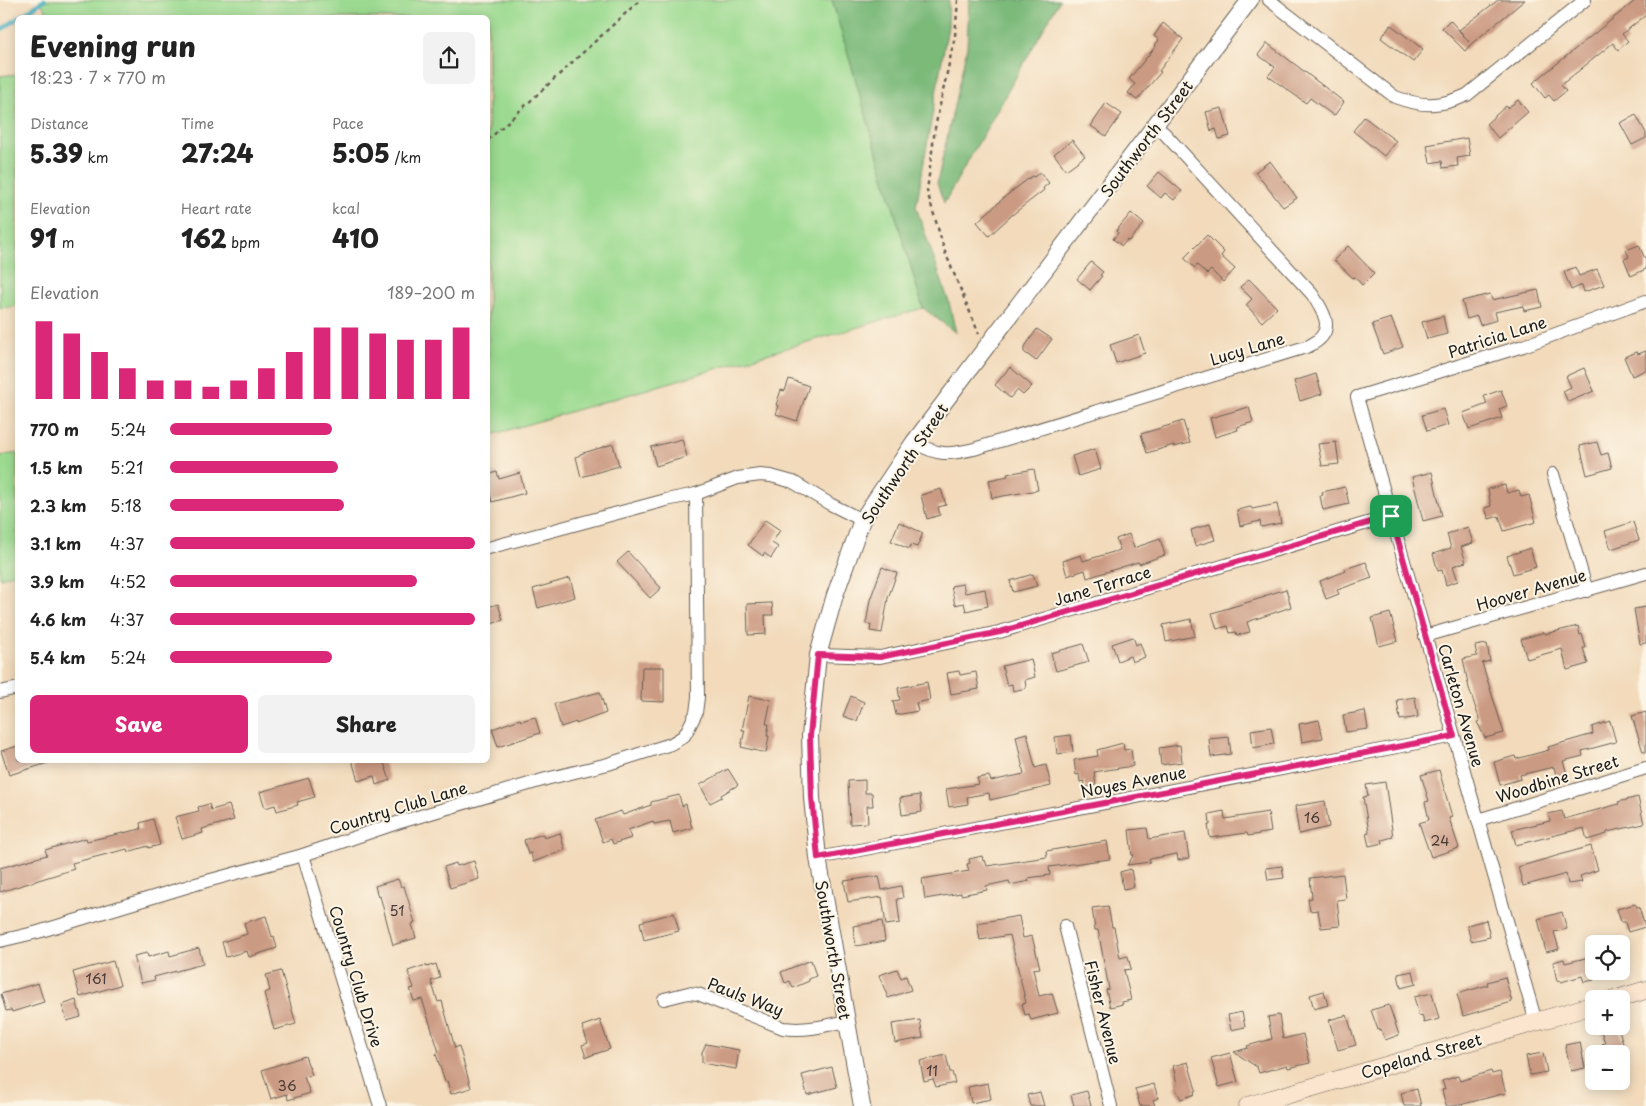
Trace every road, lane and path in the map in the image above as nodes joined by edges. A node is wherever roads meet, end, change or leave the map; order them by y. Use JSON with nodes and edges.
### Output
{"nodes":[{"id":1,"x":640,"y":0,"type":"edge"},
{"id":2,"x":958,"y":0,"type":"edge"},
{"id":3,"x":1250,"y":0,"type":"edge"},
{"id":4,"x":1269,"y":0,"type":"edge"},
{"id":5,"x":1585,"y":0,"type":"edge"},
{"id":6,"x":1156,"y":126,"type":"junction"},
{"id":7,"x":490,"y":138,"type":"edge"},
{"id":8,"x":1646,"y":301,"type":"edge"},
{"id":9,"x":985,"y":350,"type":"junction"},
{"id":10,"x":1357,"y":397,"type":"joint"},
{"id":11,"x":914,"y":442,"type":"junction"},
{"id":12,"x":1553,"y":474,"type":"dead end"},
{"id":13,"x":696,"y":494,"type":"junction"},
{"id":14,"x":1391,"y":516,"type":"junction"},
{"id":15,"x":862,"y":520,"type":"junction"},
{"id":16,"x":490,"y":547,"type":"edge"},
{"id":17,"x":1646,"y":573,"type":"edge"},
{"id":18,"x":1587,"y":591,"type":"junction"},
{"id":19,"x":1426,"y":636,"type":"junction"},
{"id":20,"x":818,"y":655,"type":"junction"},
{"id":21,"x":15,"y":689,"type":"edge"},
{"id":22,"x":0,"y":692,"type":"edge"},
{"id":23,"x":1454,"y":736,"type":"junction"},
{"id":24,"x":1646,"y":768,"type":"edge"},
{"id":25,"x":1478,"y":820,"type":"junction"},
{"id":26,"x":303,"y":855,"type":"junction"},
{"id":27,"x":818,"y":858,"type":"junction"},
{"id":28,"x":1065,"y":926,"type":"dead end"},
{"id":29,"x":0,"y":941,"type":"edge"},
{"id":30,"x":1646,"y":990,"type":"edge"},
{"id":31,"x":1630,"y":995,"type":"edge"},
{"id":32,"x":664,"y":999,"type":"dead end"},
{"id":33,"x":1585,"y":1008,"type":"edge"},
{"id":34,"x":847,"y":1021,"type":"junction"},
{"id":35,"x":1536,"y":1022,"type":"junction"},
{"id":36,"x":380,"y":1106,"type":"edge"},
{"id":37,"x":862,"y":1106,"type":"edge"},
{"id":38,"x":1111,"y":1106,"type":"edge"},
{"id":39,"x":1248,"y":1106,"type":"edge"}],
"edges":[{"from":1,"to":7,"type":"path"},
{"from":2,"to":9,"type":"path"},
{"from":3,"to":6,"type":"street","name":"Southworth Street"},
{"from":4,"to":5,"type":"street"},
{"from":6,"to":9,"type":"street","name":"Southworth Street"},
{"from":6,"to":11,"type":"street","name":"Lucy Lane"},
{"from":8,"to":10,"type":"street","name":"Patricia Lane"},
{"from":9,"to":11,"type":"street","name":"Southworth Street"},
{"from":10,"to":14,"type":"street","name":"Carleton Avenue"},
{"from":11,"to":15,"type":"street","name":"Southworth Street"},
{"from":12,"to":18,"type":"street"},
{"from":13,"to":15,"type":"street"},
{"from":13,"to":16,"type":"street"},
{"from":13,"to":26,"type":"street","name":"Country Club Lane"},
{"from":14,"to":19,"type":"street","name":"Carleton Avenue"},
{"from":14,"to":20,"type":"street","name":"Jane Terrace"},
{"from":15,"to":20,"type":"street","name":"Southworth Street"},
{"from":17,"to":18,"type":"street","name":"Hoover Avenue"},
{"from":18,"to":19,"type":"street","name":"Hoover Avenue"},
{"from":19,"to":23,"type":"street","name":"Carleton Avenue"},
{"from":20,"to":27,"type":"street","name":"Southworth Street"},
{"from":21,"to":22,"type":"street"},
{"from":23,"to":25,"type":"street","name":"Carleton Avenue"},
{"from":23,"to":27,"type":"street","name":"Noyes Avenue"},
{"from":24,"to":25,"type":"street","name":"Woodbine Street"},
{"from":25,"to":35,"type":"street","name":"Carleton Avenue"},
{"from":26,"to":29,"type":"street","name":"Country Club Lane"},
{"from":26,"to":36,"type":"street","name":"Country Club Drive"},
{"from":27,"to":34,"type":"street","name":"Southworth Street"},
{"from":28,"to":38,"type":"street","name":"Fisher Avenue"},
{"from":30,"to":31,"type":"main road"},
{"from":32,"to":34,"type":"street","name":"Pauls Way"},
{"from":33,"to":35,"type":"main road","name":"Copeland Street"},
{"from":34,"to":37,"type":"street","name":"Southworth Street"},
{"from":35,"to":39,"type":"main road","name":"Copeland Street"}]}
